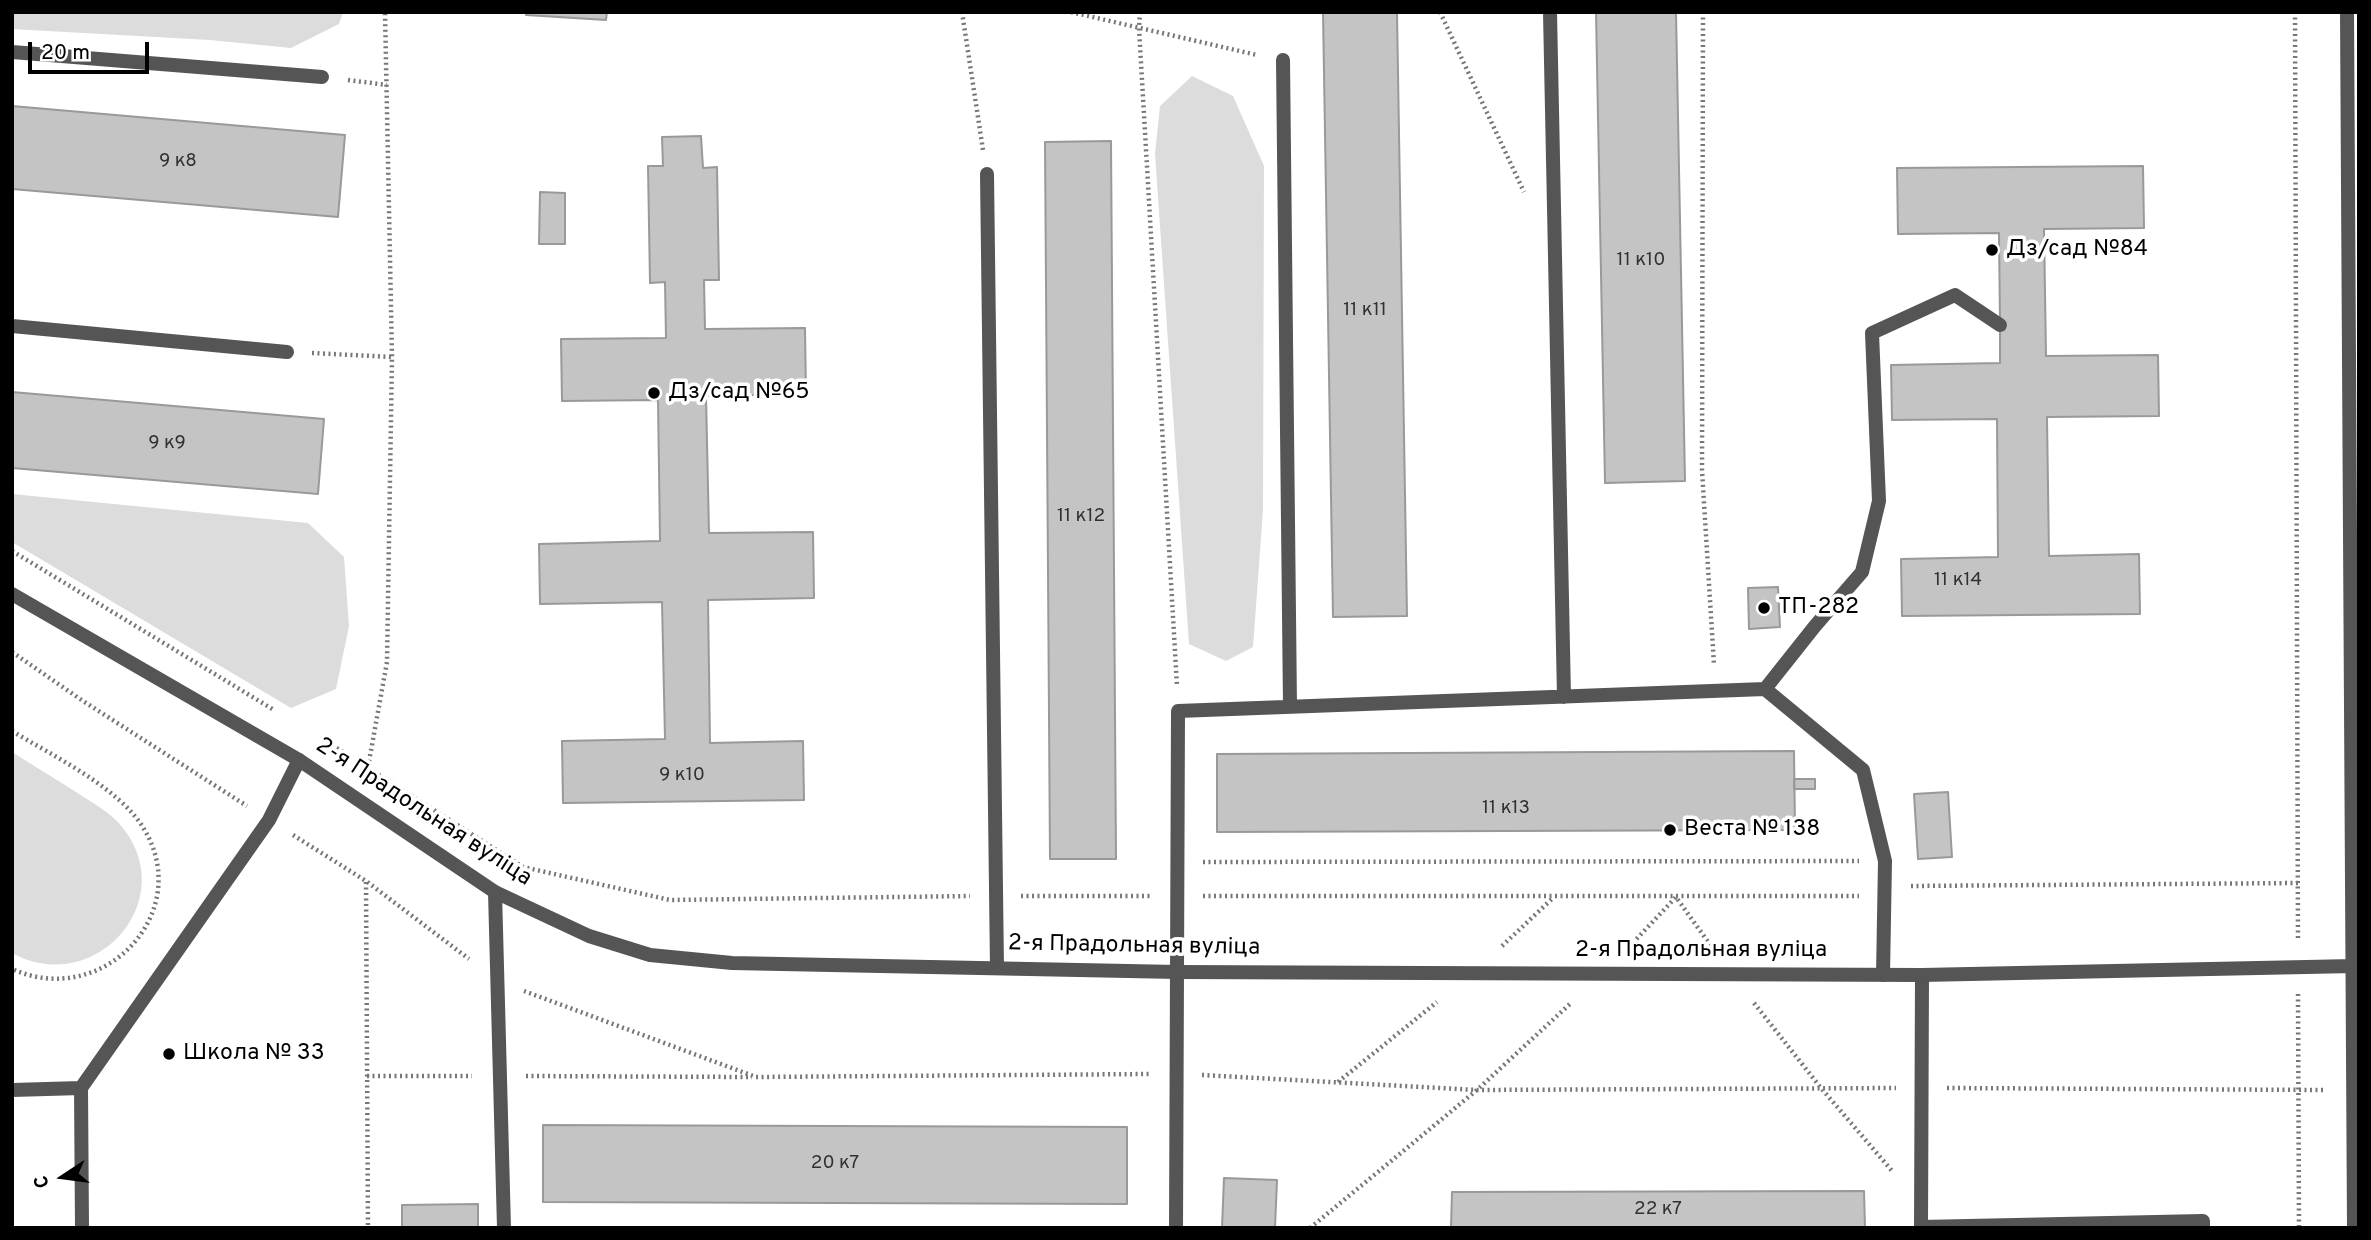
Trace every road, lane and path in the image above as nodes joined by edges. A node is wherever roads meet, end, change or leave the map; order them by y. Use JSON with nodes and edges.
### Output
{"nodes":[{"id":1,"x":385,"y":12,"type":"edge"},
{"id":2,"x":962,"y":12,"type":"edge"},
{"id":3,"x":1070,"y":12,"type":"edge"},
{"id":4,"x":1140,"y":12,"type":"edge"},
{"id":5,"x":1440,"y":12,"type":"edge"},
{"id":6,"x":1550,"y":12,"type":"edge"},
{"id":7,"x":1703,"y":12,"type":"edge"},
{"id":8,"x":2295,"y":12,"type":"edge"},
{"id":9,"x":2347,"y":12,"type":"edge"},
{"id":10,"x":1139,"y":28,"type":"junction"},
{"id":11,"x":12,"y":52,"type":"edge"},
{"id":12,"x":1283,"y":60,"type":"joint"},
{"id":13,"x":322,"y":77,"type":"joint"},
{"id":14,"x":387,"y":85,"type":"junction"},
{"id":15,"x":987,"y":174,"type":"joint"},
{"id":16,"x":1526,"y":198,"type":"dead end"},
{"id":17,"x":2000,"y":325,"type":"dead end"},
{"id":18,"x":12,"y":326,"type":"edge"},
{"id":19,"x":287,"y":352,"type":"joint"},
{"id":20,"x":392,"y":357,"type":"junction"},
{"id":21,"x":12,"y":551,"type":"edge"},
{"id":22,"x":12,"y":594,"type":"edge"},
{"id":23,"x":12,"y":652,"type":"edge"},
{"id":24,"x":1765,"y":689,"type":"junction"},
{"id":25,"x":1716,"y":691,"type":"junction"},
{"id":26,"x":1564,"y":696,"type":"junction"},
{"id":27,"x":1290,"y":707,"type":"junction"},
{"id":28,"x":1178,"y":711,"type":"junction"},
{"id":29,"x":285,"y":717,"type":"dead end"},
{"id":30,"x":12,"y":731,"type":"edge"},
{"id":31,"x":321,"y":738,"type":"dead end"},
{"id":32,"x":299,"y":760,"type":"junction"},
{"id":33,"x":368,"y":767,"type":"junction"},
{"id":34,"x":269,"y":820,"type":"junction"},
{"id":35,"x":1177,"y":862,"type":"junction"},
{"id":36,"x":1885,"y":862,"type":"junction"},
{"id":37,"x":366,"y":881,"type":"junction"},
{"id":38,"x":2299,"y":883,"type":"junction"},
{"id":39,"x":495,"y":892,"type":"junction"},
{"id":40,"x":1886,"y":893,"type":"junction"},
{"id":41,"x":996,"y":896,"type":"junction"},
{"id":42,"x":1178,"y":896,"type":"junction"},
{"id":43,"x":1676,"y":897,"type":"junction"},
{"id":44,"x":2354,"y":966,"type":"junction"},
{"id":45,"x":2298,"y":967,"type":"junction"},
{"id":46,"x":997,"y":968,"type":"junction"},
{"id":47,"x":12,"y":969,"type":"edge"},
{"id":48,"x":1177,"y":972,"type":"junction"},
{"id":49,"x":1602,"y":974,"type":"junction"},
{"id":50,"x":1730,"y":974,"type":"junction"},
{"id":51,"x":1883,"y":975,"type":"junction"},
{"id":52,"x":1922,"y":975,"type":"junction"},
{"id":53,"x":497,"y":981,"type":"junction"},
{"id":54,"x":1177,"y":1074,"type":"junction"},
{"id":55,"x":367,"y":1076,"type":"junction"},
{"id":56,"x":500,"y":1076,"type":"junction"},
{"id":57,"x":756,"y":1077,"type":"junction"},
{"id":58,"x":81,"y":1088,"type":"junction"},
{"id":59,"x":1821,"y":1088,"type":"junction"},
{"id":60,"x":1922,"y":1088,"type":"junction"},
{"id":61,"x":2298,"y":1089,"type":"junction"},
{"id":62,"x":12,"y":1090,"type":"edge"},
{"id":63,"x":1478,"y":1090,"type":"junction"},
{"id":64,"x":2354,"y":1091,"type":"junction"},
{"id":65,"x":1921,"y":1204,"type":"junction"},
{"id":66,"x":1921,"y":1227,"type":"edge"},
{"id":67,"x":82,"y":1228,"type":"edge"},
{"id":68,"x":368,"y":1228,"type":"edge"},
{"id":69,"x":504,"y":1228,"type":"edge"},
{"id":70,"x":1176,"y":1228,"type":"edge"},
{"id":71,"x":1310,"y":1228,"type":"edge"},
{"id":72,"x":2203,"y":1228,"type":"edge"},
{"id":73,"x":2300,"y":1228,"type":"edge"},
{"id":74,"x":2354,"y":1228,"type":"edge"}],
"edges":[{"from":1,"to":14,"type":"path"},
{"from":2,"to":15,"type":"path"},
{"from":3,"to":10,"type":"path"},
{"from":4,"to":10,"type":"path"},
{"from":5,"to":16,"type":"path"},
{"from":6,"to":26,"type":"street"},
{"from":7,"to":25,"type":"path"},
{"from":8,"to":38,"type":"path"},
{"from":9,"to":44,"type":"street"},
{"from":10,"to":12,"type":"path"},
{"from":10,"to":28,"type":"path"},
{"from":11,"to":13,"type":"street"},
{"from":12,"to":27,"type":"street"},
{"from":13,"to":14,"type":"path"},
{"from":14,"to":20,"type":"path"},
{"from":15,"to":41,"type":"street"},
{"from":17,"to":24,"type":"street"},
{"from":18,"to":19,"type":"street"},
{"from":19,"to":20,"type":"path"},
{"from":20,"to":33,"type":"path"},
{"from":21,"to":29,"type":"path"},
{"from":22,"to":32,"type":"street","name":"2-я Прадольная вуліца"},
{"from":23,"to":34,"type":"path"},
{"from":24,"to":25,"type":"street"},
{"from":24,"to":36,"type":"street"},
{"from":25,"to":26,"type":"street"},
{"from":26,"to":27,"type":"street"},
{"from":27,"to":28,"type":"street"},
{"from":28,"to":35,"type":"street"},
{"from":30,"to":47,"type":"path"},
{"from":31,"to":33,"type":"path"},
{"from":32,"to":34,"type":"street"},
{"from":32,"to":39,"type":"street","name":"2-я Прадольная вуліца"},
{"from":33,"to":41,"type":"path"},
{"from":34,"to":37,"type":"path"},
{"from":34,"to":58,"type":"street"},
{"from":35,"to":36,"type":"path"},
{"from":35,"to":42,"type":"street"},
{"from":36,"to":40,"type":"street"},
{"from":37,"to":53,"type":"path"},
{"from":37,"to":55,"type":"path"},
{"from":38,"to":40,"type":"path"},
{"from":38,"to":45,"type":"path"},
{"from":39,"to":46,"type":"street","name":"2-я Прадольная вуліца"},
{"from":39,"to":53,"type":"street"},
{"from":40,"to":43,"type":"path"},
{"from":40,"to":51,"type":"street"},
{"from":41,"to":42,"type":"path"},
{"from":41,"to":46,"type":"street"},
{"from":42,"to":43,"type":"path"},
{"from":42,"to":48,"type":"street"},
{"from":43,"to":49,"type":"path"},
{"from":43,"to":50,"type":"path"},
{"from":44,"to":45,"type":"street","name":"2-я Прадольная вуліца"},
{"from":44,"to":64,"type":"street"},
{"from":45,"to":52,"type":"street","name":"2-я Прадольная вуліца"},
{"from":45,"to":61,"type":"path"},
{"from":46,"to":48,"type":"street","name":"2-я Прадольная вуліца"},
{"from":48,"to":49,"type":"street","name":"2-я Прадольная вуліца"},
{"from":48,"to":54,"type":"street"},
{"from":49,"to":50,"type":"street","name":"2-я Прадольная вуліца"},
{"from":49,"to":63,"type":"path"},
{"from":50,"to":51,"type":"street","name":"2-я Прадольная вуліца"},
{"from":50,"to":59,"type":"path"},
{"from":51,"to":52,"type":"street","name":"2-я Прадольная вуліца"},
{"from":52,"to":60,"type":"street"},
{"from":53,"to":56,"type":"street"},
{"from":53,"to":57,"type":"path"},
{"from":54,"to":57,"type":"path"},
{"from":54,"to":63,"type":"path"},
{"from":54,"to":70,"type":"street"},
{"from":55,"to":56,"type":"path"},
{"from":55,"to":68,"type":"path"},
{"from":56,"to":57,"type":"path"},
{"from":56,"to":69,"type":"street"},
{"from":58,"to":62,"type":"street"},
{"from":58,"to":67,"type":"street"},
{"from":59,"to":60,"type":"path"},
{"from":59,"to":63,"type":"path"},
{"from":59,"to":65,"type":"path"},
{"from":60,"to":61,"type":"path"},
{"from":60,"to":65,"type":"street"},
{"from":61,"to":64,"type":"path"},
{"from":61,"to":73,"type":"path"},
{"from":63,"to":71,"type":"path"},
{"from":64,"to":74,"type":"street"},
{"from":65,"to":66,"type":"street"},
{"from":66,"to":72,"type":"street"}]}
